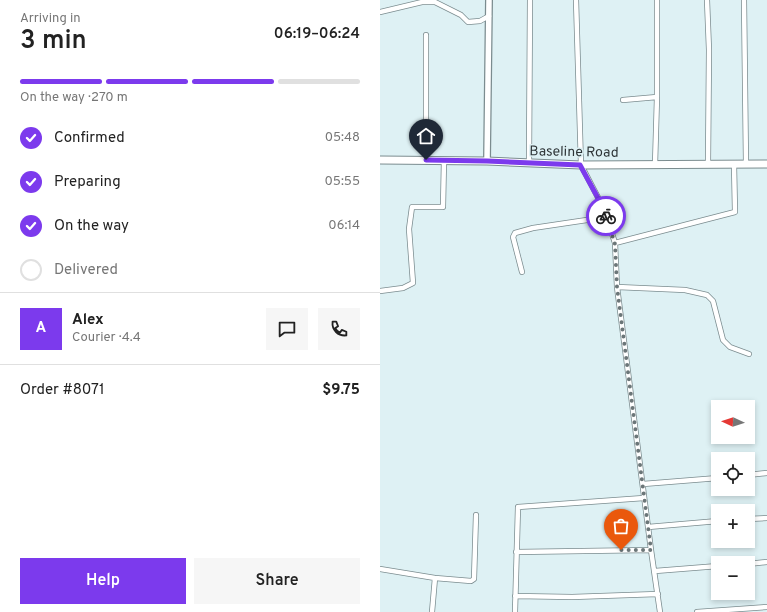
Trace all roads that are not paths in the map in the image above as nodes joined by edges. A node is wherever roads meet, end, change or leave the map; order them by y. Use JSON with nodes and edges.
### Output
{"nodes":[{"id":1,"x":489,"y":0,"type":"edge"},
{"id":2,"x":530,"y":0,"type":"edge"},
{"id":3,"x":576,"y":0,"type":"edge"},
{"id":4,"x":657,"y":0,"type":"edge"},
{"id":5,"x":707,"y":0,"type":"edge"},
{"id":6,"x":744,"y":0,"type":"edge"},
{"id":7,"x":380,"y":12,"type":"edge"},
{"id":8,"x":489,"y":16,"type":"junction"},
{"id":9,"x":426,"y":35,"type":"dead end"},
{"id":10,"x":657,"y":97,"type":"junction"},
{"id":11,"x":623,"y":100,"type":"dead end"},
{"id":12,"x":380,"y":160,"type":"edge"},
{"id":13,"x":426,"y":160,"type":"junction"},
{"id":14,"x":444,"y":160,"type":"junction"},
{"id":15,"x":487,"y":161,"type":"junction"},
{"id":16,"x":529,"y":164,"type":"junction"},
{"id":17,"x":708,"y":164,"type":"junction"},
{"id":18,"x":734,"y":164,"type":"junction"},
{"id":19,"x":746,"y":164,"type":"junction"},
{"id":20,"x":767,"y":164,"type":"edge"},
{"id":21,"x":580,"y":165,"type":"junction"},
{"id":22,"x":655,"y":165,"type":"junction"},
{"id":23,"x":606,"y":218,"type":"junction"},
{"id":24,"x":615,"y":244,"type":"junction"},
{"id":25,"x":522,"y":272,"type":"dead end"},
{"id":26,"x":617,"y":287,"type":"junction"},
{"id":27,"x":380,"y":291,"type":"edge"},
{"id":28,"x":749,"y":354,"type":"dead end"},
{"id":29,"x":767,"y":474,"type":"edge"},
{"id":30,"x":755,"y":475,"type":"edge"},
{"id":31,"x":711,"y":479,"type":"edge"},
{"id":32,"x":643,"y":484,"type":"junction"},
{"id":33,"x":644,"y":498,"type":"junction"},
{"id":34,"x":476,"y":515,"type":"dead end"},
{"id":35,"x":767,"y":518,"type":"edge"},
{"id":36,"x":755,"y":519,"type":"edge"},
{"id":37,"x":711,"y":522,"type":"edge"},
{"id":38,"x":648,"y":527,"type":"junction"},
{"id":39,"x":651,"y":550,"type":"junction"},
{"id":40,"x":516,"y":552,"type":"junction"},
{"id":41,"x":767,"y":562,"type":"edge"},
{"id":42,"x":755,"y":563,"type":"edge"},
{"id":43,"x":711,"y":567,"type":"edge"},
{"id":44,"x":380,"y":569,"type":"edge"},
{"id":45,"x":655,"y":571,"type":"junction"},
{"id":46,"x":435,"y":578,"type":"junction"},
{"id":47,"x":658,"y":594,"type":"junction"},
{"id":48,"x":515,"y":596,"type":"junction"},
{"id":49,"x":767,"y":607,"type":"edge"},
{"id":50,"x":432,"y":612,"type":"edge"},
{"id":51,"x":515,"y":612,"type":"edge"},
{"id":52,"x":660,"y":612,"type":"edge"},
{"id":53,"x":697,"y":612,"type":"edge"}],
"edges":[{"from":1,"to":8,"type":"street"},
{"from":2,"to":16,"type":"street"},
{"from":3,"to":21,"type":"street"},
{"from":4,"to":10,"type":"street"},
{"from":5,"to":17,"type":"street"},
{"from":6,"to":19,"type":"street"},
{"from":7,"to":8,"type":"street"},
{"from":8,"to":15,"type":"street"},
{"from":9,"to":13,"type":"street"},
{"from":10,"to":11,"type":"street"},
{"from":10,"to":22,"type":"street"},
{"from":12,"to":13,"type":"main road","name":"Baseline Road"},
{"from":13,"to":14,"type":"main road","name":"Baseline Road"},
{"from":14,"to":15,"type":"main road","name":"Baseline Road"},
{"from":14,"to":27,"type":"street"},
{"from":15,"to":16,"type":"main road","name":"Baseline Road"},
{"from":16,"to":21,"type":"main road","name":"Baseline Road"},
{"from":17,"to":18,"type":"main road","name":"Baseline Road"},
{"from":17,"to":22,"type":"main road","name":"Baseline Road"},
{"from":18,"to":19,"type":"main road","name":"Baseline Road"},
{"from":18,"to":24,"type":"street"},
{"from":19,"to":20,"type":"main road","name":"Baseline Road"},
{"from":21,"to":22,"type":"main road","name":"Baseline Road"},
{"from":21,"to":23,"type":"street"},
{"from":23,"to":24,"type":"street"},
{"from":23,"to":25,"type":"street"},
{"from":24,"to":26,"type":"street"},
{"from":26,"to":28,"type":"street"},
{"from":26,"to":32,"type":"street"},
{"from":29,"to":30,"type":"street"},
{"from":31,"to":32,"type":"street"},
{"from":32,"to":33,"type":"street"},
{"from":33,"to":38,"type":"street"},
{"from":33,"to":40,"type":"street"},
{"from":34,"to":46,"type":"street"},
{"from":35,"to":36,"type":"street"},
{"from":37,"to":38,"type":"street"},
{"from":38,"to":39,"type":"street"},
{"from":39,"to":40,"type":"street"},
{"from":39,"to":45,"type":"street"},
{"from":40,"to":48,"type":"street"},
{"from":41,"to":42,"type":"street"},
{"from":43,"to":45,"type":"street"},
{"from":44,"to":46,"type":"street"},
{"from":45,"to":47,"type":"street"},
{"from":46,"to":50,"type":"street"},
{"from":47,"to":48,"type":"street"},
{"from":47,"to":52,"type":"street"},
{"from":48,"to":51,"type":"street"},
{"from":49,"to":53,"type":"street"}]}
